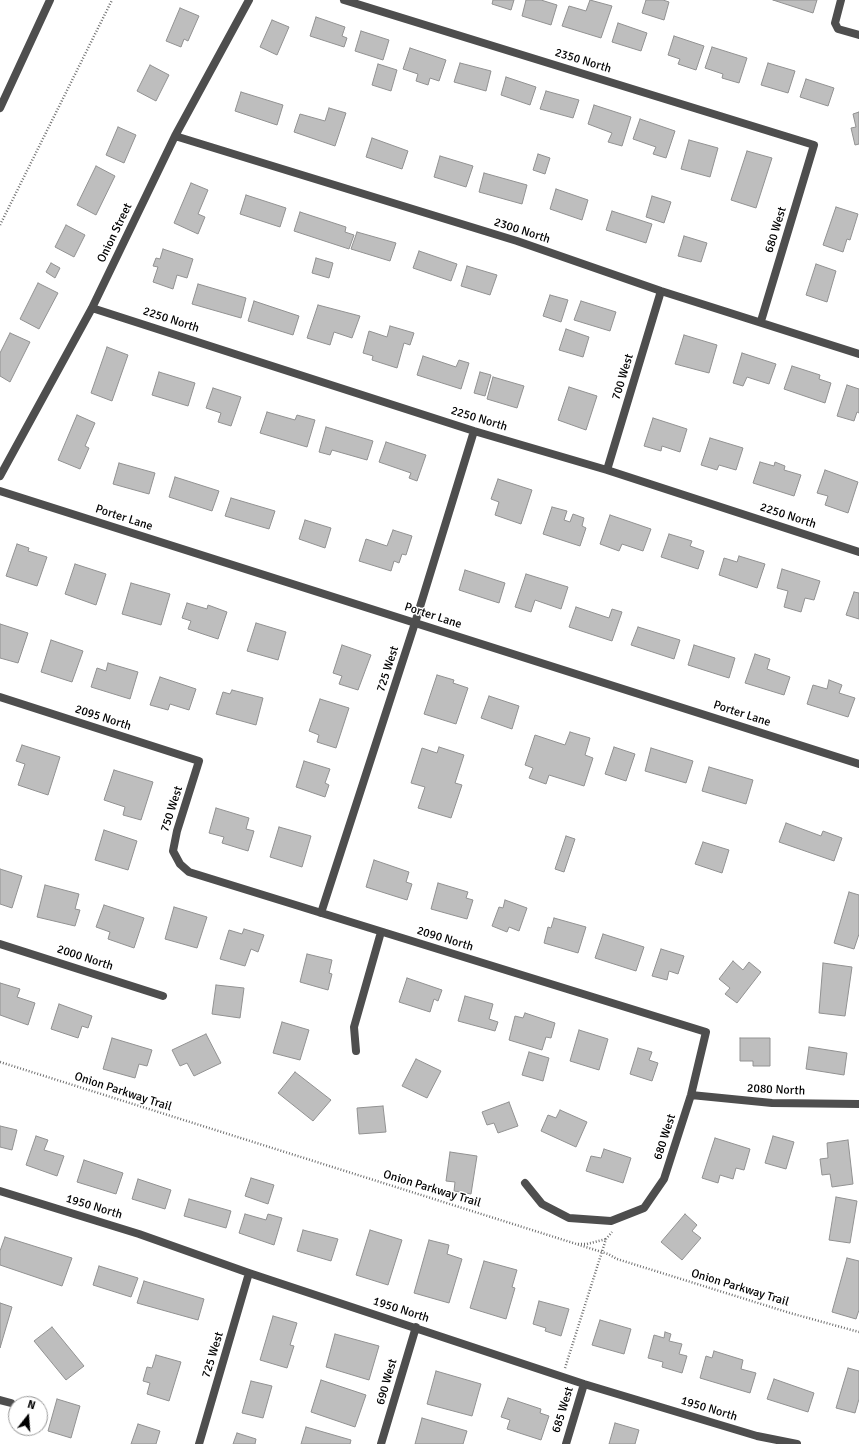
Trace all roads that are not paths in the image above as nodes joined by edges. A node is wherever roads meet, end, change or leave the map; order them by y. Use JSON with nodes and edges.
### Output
{"nodes":[{"id":1,"x":50,"y":0,"type":"edge"},
{"id":2,"x":249,"y":0,"type":"edge"},
{"id":3,"x":344,"y":0,"type":"edge"},
{"id":4,"x":841,"y":0,"type":"edge"},
{"id":5,"x":859,"y":36,"type":"edge"},
{"id":6,"x":0,"y":108,"type":"edge"},
{"id":7,"x":175,"y":136,"type":"junction"},
{"id":8,"x":814,"y":145,"type":"joint"},
{"id":9,"x":661,"y":291,"type":"junction"},
{"id":10,"x":92,"y":308,"type":"junction"},
{"id":11,"x":761,"y":322,"type":"junction"},
{"id":12,"x":859,"y":354,"type":"edge"},
{"id":13,"x":474,"y":431,"type":"junction"},
{"id":14,"x":607,"y":470,"type":"junction"},
{"id":15,"x":0,"y":476,"type":"edge"},
{"id":16,"x":0,"y":491,"type":"edge"},
{"id":17,"x":859,"y":552,"type":"edge"},
{"id":18,"x":415,"y":623,"type":"junction"},
{"id":19,"x":0,"y":697,"type":"edge"},
{"id":20,"x":199,"y":761,"type":"joint"},
{"id":21,"x":859,"y":764,"type":"edge"},
{"id":22,"x":180,"y":864,"type":"joint"},
{"id":23,"x":321,"y":913,"type":"junction"},
{"id":24,"x":381,"y":932,"type":"junction"},
{"id":25,"x":0,"y":944,"type":"edge"},
{"id":26,"x":163,"y":996,"type":"dead end"},
{"id":27,"x":706,"y":1032,"type":"joint"},
{"id":28,"x":356,"y":1051,"type":"dead end"},
{"id":29,"x":691,"y":1095,"type":"junction"},
{"id":30,"x":859,"y":1104,"type":"edge"},
{"id":31,"x":525,"y":1183,"type":"dead end"},
{"id":32,"x":0,"y":1191,"type":"edge"},
{"id":33,"x":249,"y":1273,"type":"junction"},
{"id":34,"x":416,"y":1327,"type":"junction"},
{"id":35,"x":584,"y":1384,"type":"junction"},
{"id":36,"x":755,"y":1440,"type":"edge"},
{"id":37,"x":199,"y":1444,"type":"edge"},
{"id":38,"x":381,"y":1444,"type":"edge"},
{"id":39,"x":566,"y":1444,"type":"edge"},
{"id":40,"x":797,"y":1444,"type":"edge"}],
"edges":[{"from":1,"to":6,"type":"street"},
{"from":2,"to":7,"type":"street","name":"Onion Street"},
{"from":3,"to":8,"type":"street","name":"2350 North"},
{"from":4,"to":5,"type":"street"},
{"from":7,"to":9,"type":"street","name":"2300 North"},
{"from":7,"to":10,"type":"street","name":"Onion Street"},
{"from":8,"to":11,"type":"street","name":"680 West"},
{"from":9,"to":11,"type":"street","name":"2300 North"},
{"from":9,"to":14,"type":"street","name":"700 West"},
{"from":10,"to":13,"type":"street","name":"2250 North"},
{"from":10,"to":15,"type":"street","name":"Onion Street"},
{"from":11,"to":12,"type":"street","name":"2300 North"},
{"from":13,"to":14,"type":"street","name":"2250 North"},
{"from":13,"to":18,"type":"street","name":"725 West"},
{"from":14,"to":17,"type":"street","name":"2250 North"},
{"from":16,"to":18,"type":"street","name":"Porter Lane"},
{"from":18,"to":21,"type":"street","name":"Porter Lane"},
{"from":18,"to":23,"type":"street","name":"725 West"},
{"from":19,"to":20,"type":"street","name":"2095 North"},
{"from":20,"to":22,"type":"street","name":"750 West"},
{"from":22,"to":23,"type":"street","name":"2090 North"},
{"from":23,"to":24,"type":"street","name":"2090 North"},
{"from":24,"to":27,"type":"street","name":"2090 North"},
{"from":24,"to":28,"type":"street"},
{"from":25,"to":26,"type":"street","name":"2000 North"},
{"from":27,"to":29,"type":"street","name":"680 West"},
{"from":29,"to":30,"type":"street","name":"2080 North"},
{"from":29,"to":31,"type":"street","name":"680 West"},
{"from":32,"to":33,"type":"street","name":"1950 North"},
{"from":33,"to":34,"type":"street","name":"1950 North"},
{"from":33,"to":37,"type":"street","name":"725 West"},
{"from":34,"to":35,"type":"street","name":"1950 North"},
{"from":34,"to":38,"type":"street","name":"690 West"},
{"from":35,"to":36,"type":"street","name":"1950 North"},
{"from":35,"to":39,"type":"street","name":"685 West"},
{"from":36,"to":40,"type":"street","name":"1950 North"}]}
